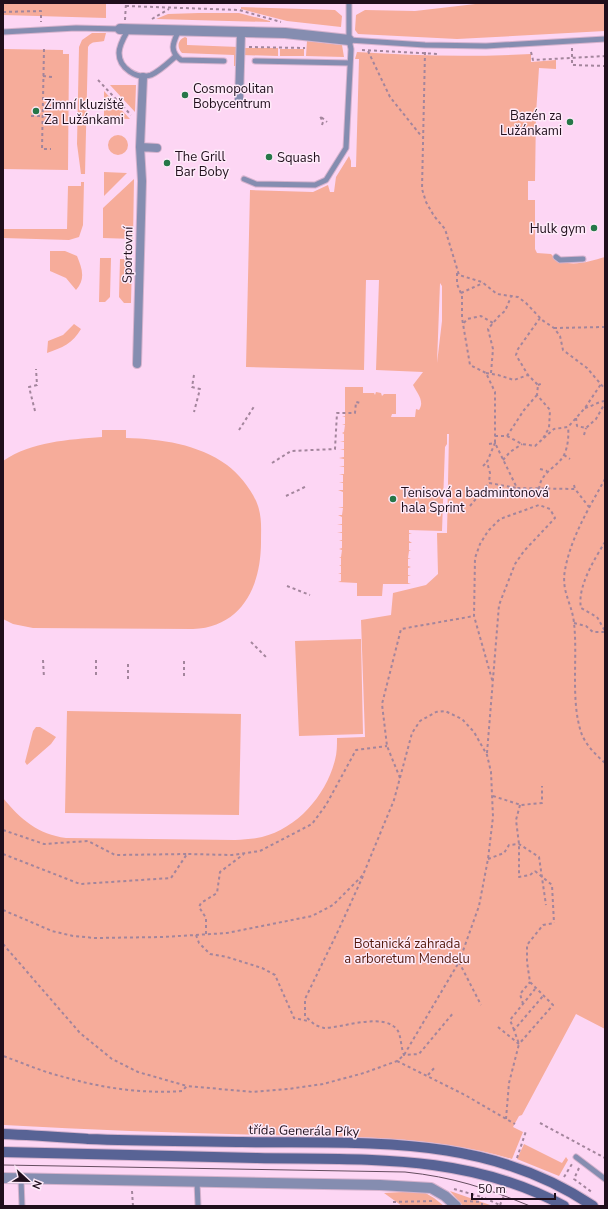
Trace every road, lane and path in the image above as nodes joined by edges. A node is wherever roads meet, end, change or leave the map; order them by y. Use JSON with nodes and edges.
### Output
{"nodes":[{"id":1,"x":349,"y":3,"type":"edge"},
{"id":2,"x":126,"y":4,"type":"edge"},
{"id":3,"x":169,"y":8,"type":"junction"},
{"id":4,"x":3,"y":12,"type":"edge"},
{"id":5,"x":146,"y":22,"type":"dead end"},
{"id":6,"x":282,"y":22,"type":"dead end"},
{"id":7,"x":124,"y":29,"type":"junction"},
{"id":8,"x":41,"y":31,"type":"junction"},
{"id":9,"x":3,"y":32,"type":"edge"},
{"id":10,"x":178,"y":32,"type":"junction"},
{"id":11,"x":241,"y":32,"type":"junction"},
{"id":12,"x":306,"y":35,"type":"junction"},
{"id":13,"x":605,"y":39,"type":"edge"},
{"id":14,"x":349,"y":40,"type":"junction"},
{"id":15,"x":572,"y":40,"type":"junction"},
{"id":16,"x":425,"y":45,"type":"junction"},
{"id":17,"x":240,"y":47,"type":"junction"},
{"id":18,"x":305,"y":48,"type":"junction"},
{"id":19,"x":44,"y":49,"type":"dead end"},
{"id":20,"x":368,"y":51,"type":"dead end"},
{"id":21,"x":176,"y":56,"type":"junction"},
{"id":22,"x":224,"y":60,"type":"dead end"},
{"id":23,"x":255,"y":60,"type":"dead end"},
{"id":24,"x":305,"y":62,"type":"junction"},
{"id":25,"x":350,"y":63,"type":"junction"},
{"id":26,"x":605,"y":66,"type":"edge"},
{"id":27,"x":43,"y":76,"type":"junction"},
{"id":28,"x":143,"y":76,"type":"junction"},
{"id":29,"x":52,"y":77,"type":"dead end"},
{"id":30,"x":98,"y":80,"type":"dead end"},
{"id":31,"x":239,"y":100,"type":"dead end"},
{"id":32,"x":31,"y":116,"type":"dead end"},
{"id":33,"x":42,"y":116,"type":"junction"},
{"id":34,"x":52,"y":116,"type":"dead end"},
{"id":35,"x":327,"y":122,"type":"dead end"},
{"id":36,"x":141,"y":124,"type":"junction"},
{"id":37,"x":322,"y":125,"type":"dead end"},
{"id":38,"x":423,"y":138,"type":"junction"},
{"id":39,"x":140,"y":147,"type":"junction"},
{"id":40,"x":157,"y":148,"type":"dead end"},
{"id":41,"x":51,"y":149,"type":"dead end"},
{"id":42,"x":244,"y":179,"type":"dead end"},
{"id":43,"x":556,"y":257,"type":"dead end"},
{"id":44,"x":583,"y":259,"type":"dead end"},
{"id":45,"x":458,"y":271,"type":"junction"},
{"id":46,"x":483,"y":283,"type":"junction"},
{"id":47,"x":461,"y":293,"type":"junction"},
{"id":48,"x":511,"y":297,"type":"junction"},
{"id":49,"x":540,"y":318,"type":"junction"},
{"id":50,"x":464,"y":323,"type":"junction"},
{"id":51,"x":493,"y":324,"type":"junction"},
{"id":52,"x":605,"y":326,"type":"edge"},
{"id":53,"x":554,"y":328,"type":"junction"},
{"id":54,"x":138,"y":364,"type":"dead end"},
{"id":55,"x":36,"y":369,"type":"dead end"},
{"id":56,"x":486,"y":373,"type":"junction"},
{"id":57,"x":491,"y":373,"type":"junction"},
{"id":58,"x":194,"y":375,"type":"dead end"},
{"id":59,"x":528,"y":375,"type":"junction"},
{"id":60,"x":543,"y":383,"type":"dead end"},
{"id":61,"x":601,"y":384,"type":"junction"},
{"id":62,"x":538,"y":385,"type":"junction"},
{"id":63,"x":605,"y":389,"type":"edge"},
{"id":64,"x":537,"y":395,"type":"junction"},
{"id":65,"x":605,"y":402,"type":"edge"},
{"id":66,"x":360,"y":403,"type":"dead end"},
{"id":67,"x":255,"y":405,"type":"dead end"},
{"id":68,"x":585,"y":408,"type":"junction"},
{"id":69,"x":35,"y":411,"type":"dead end"},
{"id":70,"x":194,"y":412,"type":"dead end"},
{"id":71,"x":576,"y":418,"type":"junction"},
{"id":72,"x":568,"y":427,"type":"junction"},
{"id":73,"x":549,"y":428,"type":"junction"},
{"id":74,"x":586,"y":428,"type":"junction"},
{"id":75,"x":554,"y":429,"type":"junction"},
{"id":76,"x":239,"y":430,"type":"dead end"},
{"id":77,"x":584,"y":434,"type":"dead end"},
{"id":78,"x":495,"y":436,"type":"junction"},
{"id":79,"x":507,"y":436,"type":"junction"},
{"id":80,"x":542,"y":440,"type":"junction"},
{"id":81,"x":495,"y":443,"type":"junction"},
{"id":82,"x":489,"y":444,"type":"dead end"},
{"id":83,"x":522,"y":444,"type":"junction"},
{"id":84,"x":564,"y":455,"type":"junction"},
{"id":85,"x":570,"y":459,"type":"dead end"},
{"id":86,"x":504,"y":460,"type":"junction"},
{"id":87,"x":487,"y":462,"type":"junction"},
{"id":88,"x":272,"y":463,"type":"dead end"},
{"id":89,"x":483,"y":466,"type":"dead end"},
{"id":90,"x":540,"y":469,"type":"dead end"},
{"id":91,"x":547,"y":471,"type":"junction"},
{"id":92,"x":605,"y":479,"type":"edge"},
{"id":93,"x":489,"y":483,"type":"junction"},
{"id":94,"x":307,"y":486,"type":"dead end"},
{"id":95,"x":574,"y":486,"type":"dead end"},
{"id":96,"x":517,"y":488,"type":"junction"},
{"id":97,"x":539,"y":489,"type":"junction"},
{"id":98,"x":575,"y":489,"type":"junction"},
{"id":99,"x":286,"y":496,"type":"dead end"},
{"id":100,"x":470,"y":506,"type":"dead end"},
{"id":101,"x":589,"y":506,"type":"junction"},
{"id":102,"x":605,"y":542,"type":"edge"},
{"id":103,"x":287,"y":586,"type":"dead end"},
{"id":104,"x":310,"y":595,"type":"dead end"},
{"id":105,"x":474,"y":616,"type":"junction"},
{"id":106,"x":574,"y":623,"type":"junction"},
{"id":107,"x":605,"y":631,"type":"edge"},
{"id":108,"x":251,"y":642,"type":"dead end"},
{"id":109,"x":266,"y":657,"type":"dead end"},
{"id":110,"x":43,"y":660,"type":"dead end"},
{"id":111,"x":96,"y":660,"type":"dead end"},
{"id":112,"x":128,"y":661,"type":"dead end"},
{"id":113,"x":184,"y":661,"type":"dead end"},
{"id":114,"x":44,"y":678,"type":"dead end"},
{"id":115,"x":96,"y":678,"type":"dead end"},
{"id":116,"x":128,"y":679,"type":"dead end"},
{"id":117,"x":184,"y":679,"type":"dead end"},
{"id":118,"x":493,"y":683,"type":"junction"},
{"id":119,"x":387,"y":746,"type":"junction"},
{"id":120,"x":487,"y":755,"type":"junction"},
{"id":121,"x":605,"y":763,"type":"edge"},
{"id":122,"x":400,"y":779,"type":"junction"},
{"id":123,"x":542,"y":786,"type":"dead end"},
{"id":124,"x":493,"y":796,"type":"junction"},
{"id":125,"x":520,"y":805,"type":"junction"},
{"id":126,"x":3,"y":830,"type":"edge"},
{"id":127,"x":519,"y":844,"type":"junction"},
{"id":128,"x":245,"y":853,"type":"junction"},
{"id":129,"x":3,"y":854,"type":"edge"},
{"id":130,"x":187,"y":854,"type":"junction"},
{"id":131,"x":488,"y":859,"type":"junction"},
{"id":132,"x":363,"y":875,"type":"junction"},
{"id":133,"x":546,"y":905,"type":"dead end"},
{"id":134,"x":3,"y":910,"type":"edge"},
{"id":135,"x":206,"y":934,"type":"junction"},
{"id":136,"x":196,"y":935,"type":"junction"},
{"id":137,"x":3,"y":944,"type":"edge"},
{"id":138,"x":459,"y":962,"type":"junction"},
{"id":139,"x":530,"y":982,"type":"junction"},
{"id":140,"x":535,"y":989,"type":"junction"},
{"id":141,"x":543,"y":996,"type":"junction"},
{"id":142,"x":523,"y":1004,"type":"junction"},
{"id":143,"x":481,"y":1005,"type":"dead end"},
{"id":144,"x":454,"y":1012,"type":"dead end"},
{"id":145,"x":309,"y":1021,"type":"junction"},
{"id":146,"x":498,"y":1027,"type":"dead end"},
{"id":147,"x":514,"y":1030,"type":"junction"},
{"id":148,"x":519,"y":1044,"type":"junction"},
{"id":149,"x":404,"y":1055,"type":"junction"},
{"id":150,"x":3,"y":1056,"type":"edge"},
{"id":151,"x":397,"y":1061,"type":"junction"},
{"id":152,"x":436,"y":1066,"type":"dead end"},
{"id":153,"x":428,"y":1075,"type":"junction"},
{"id":154,"x":187,"y":1086,"type":"junction"},
{"id":155,"x":506,"y":1119,"type":"junction"},
{"id":156,"x":540,"y":1123,"type":"dead end"},
{"id":157,"x":515,"y":1124,"type":"dead end"},
{"id":158,"x":526,"y":1131,"type":"dead end"},
{"id":159,"x":3,"y":1134,"type":"edge"},
{"id":160,"x":3,"y":1152,"type":"edge"},
{"id":161,"x":605,"y":1158,"type":"edge"},
{"id":162,"x":575,"y":1159,"type":"junction"},
{"id":163,"x":514,"y":1165,"type":"junction"},
{"id":164,"x":3,"y":1178,"type":"edge"},
{"id":165,"x":564,"y":1178,"type":"dead end"},
{"id":166,"x":21,"y":1179,"type":"junction"},
{"id":167,"x":605,"y":1179,"type":"edge"},
{"id":168,"x":197,"y":1182,"type":"junction"},
{"id":169,"x":132,"y":1186,"type":"dead end"},
{"id":170,"x":450,"y":1188,"type":"dead end"},
{"id":171,"x":513,"y":1194,"type":"dead end"},
{"id":172,"x":482,"y":1197,"type":"junction"},
{"id":173,"x":393,"y":1202,"type":"dead end"},
{"id":174,"x":596,"y":1202,"type":"edge"},
{"id":175,"x":453,"y":1203,"type":"edge"},
{"id":176,"x":22,"y":1206,"type":"edge"},
{"id":177,"x":132,"y":1206,"type":"edge"},
{"id":178,"x":198,"y":1206,"type":"edge"},
{"id":179,"x":482,"y":1206,"type":"edge"},
{"id":180,"x":501,"y":1206,"type":"edge"},
{"id":181,"x":564,"y":1206,"type":"edge"}],
"edges":[{"from":1,"to":14,"type":"lane"},
{"from":2,"to":3,"type":"path"},
{"from":2,"to":7,"type":"path"},
{"from":3,"to":5,"type":"path"},
{"from":3,"to":6,"type":"path"},
{"from":4,"to":8,"type":"path"},
{"from":7,"to":8,"type":"lane"},
{"from":7,"to":10,"type":"street"},
{"from":7,"to":28,"type":"lane"},
{"from":8,"to":9,"type":"lane"},
{"from":10,"to":11,"type":"street"},
{"from":10,"to":21,"type":"lane"},
{"from":11,"to":12,"type":"street"},
{"from":11,"to":17,"type":"street"},
{"from":12,"to":14,"type":"street"},
{"from":12,"to":18,"type":"path"},
{"from":13,"to":15,"type":"lane"},
{"from":14,"to":16,"type":"lane"},
{"from":14,"to":25,"type":"lane"},
{"from":15,"to":16,"type":"lane"},
{"from":15,"to":26,"type":"path"},
{"from":16,"to":38,"type":"path"},
{"from":17,"to":18,"type":"path"},
{"from":17,"to":31,"type":"street"},
{"from":18,"to":24,"type":"path"},
{"from":19,"to":27,"type":"path"},
{"from":20,"to":38,"type":"path"},
{"from":21,"to":22,"type":"lane"},
{"from":21,"to":28,"type":"lane"},
{"from":23,"to":24,"type":"lane"},
{"from":24,"to":25,"type":"lane"},
{"from":25,"to":42,"type":"lane"},
{"from":27,"to":29,"type":"path"},
{"from":27,"to":33,"type":"path"},
{"from":28,"to":36,"type":"street","name":"Sportovní"},
{"from":30,"to":36,"type":"path"},
{"from":32,"to":33,"type":"path"},
{"from":33,"to":34,"type":"path"},
{"from":33,"to":41,"type":"path"},
{"from":35,"to":37,"type":"path"},
{"from":36,"to":39,"type":"street","name":"Sportovní"},
{"from":38,"to":45,"type":"path"},
{"from":39,"to":40,"type":"street"},
{"from":39,"to":54,"type":"street","name":"Sportovní"},
{"from":43,"to":44,"type":"lane"},
{"from":45,"to":46,"type":"path"},
{"from":45,"to":47,"type":"path"},
{"from":46,"to":47,"type":"path"},
{"from":46,"to":48,"type":"path"},
{"from":47,"to":50,"type":"path"},
{"from":48,"to":49,"type":"path"},
{"from":48,"to":51,"type":"path"},
{"from":49,"to":53,"type":"path"},
{"from":49,"to":59,"type":"path"},
{"from":50,"to":51,"type":"path"},
{"from":50,"to":56,"type":"path"},
{"from":51,"to":57,"type":"path"},
{"from":52,"to":53,"type":"path"},
{"from":53,"to":61,"type":"path"},
{"from":55,"to":69,"type":"path"},
{"from":56,"to":57,"type":"path"},
{"from":56,"to":78,"type":"path"},
{"from":57,"to":59,"type":"path"},
{"from":58,"to":70,"type":"path"},
{"from":59,"to":62,"type":"path"},
{"from":60,"to":62,"type":"path"},
{"from":61,"to":63,"type":"path"},
{"from":61,"to":68,"type":"path"},
{"from":62,"to":64,"type":"path"},
{"from":64,"to":73,"type":"path"},
{"from":64,"to":79,"type":"path"},
{"from":65,"to":68,"type":"path"},
{"from":65,"to":74,"type":"path"},
{"from":66,"to":88,"type":"path"},
{"from":67,"to":76,"type":"path"},
{"from":68,"to":71,"type":"path"},
{"from":71,"to":72,"type":"path"},
{"from":71,"to":74,"type":"path"},
{"from":72,"to":75,"type":"path"},
{"from":72,"to":84,"type":"path"},
{"from":73,"to":75,"type":"path"},
{"from":73,"to":80,"type":"path"},
{"from":74,"to":77,"type":"path"},
{"from":75,"to":80,"type":"path"},
{"from":78,"to":79,"type":"path"},
{"from":78,"to":81,"type":"path"},
{"from":79,"to":83,"type":"path"},
{"from":80,"to":83,"type":"path"},
{"from":81,"to":82,"type":"path"},
{"from":81,"to":86,"type":"path"},
{"from":81,"to":87,"type":"path"},
{"from":83,"to":86,"type":"path"},
{"from":84,"to":85,"type":"path"},
{"from":84,"to":91,"type":"path"},
{"from":86,"to":96,"type":"path"},
{"from":87,"to":89,"type":"path"},
{"from":87,"to":93,"type":"path"},
{"from":90,"to":91,"type":"path"},
{"from":91,"to":97,"type":"path"},
{"from":92,"to":101,"type":"path"},
{"from":93,"to":96,"type":"path"},
{"from":93,"to":100,"type":"path"},
{"from":94,"to":99,"type":"path"},
{"from":95,"to":98,"type":"path"},
{"from":96,"to":97,"type":"path"},
{"from":97,"to":98,"type":"path"},
{"from":98,"to":101,"type":"path"},
{"from":101,"to":106,"type":"path"},
{"from":102,"to":107,"type":"path"},
{"from":103,"to":104,"type":"path"},
{"from":105,"to":118,"type":"path"},
{"from":105,"to":118,"type":"path"},
{"from":105,"to":119,"type":"path"},
{"from":106,"to":107,"type":"path"},
{"from":106,"to":121,"type":"path"},
{"from":108,"to":109,"type":"path"},
{"from":110,"to":114,"type":"path"},
{"from":111,"to":115,"type":"path"},
{"from":112,"to":116,"type":"path"},
{"from":113,"to":117,"type":"path"},
{"from":118,"to":120,"type":"path"},
{"from":119,"to":122,"type":"path"},
{"from":119,"to":128,"type":"path"},
{"from":120,"to":122,"type":"path"},
{"from":120,"to":124,"type":"path"},
{"from":122,"to":132,"type":"path"},
{"from":123,"to":125,"type":"path"},
{"from":124,"to":125,"type":"path"},
{"from":124,"to":131,"type":"path"},
{"from":125,"to":127,"type":"path"},
{"from":126,"to":130,"type":"path"},
{"from":127,"to":131,"type":"path"},
{"from":127,"to":133,"type":"path"},
{"from":127,"to":139,"type":"path","bridge":true},
{"from":128,"to":130,"type":"path"},
{"from":128,"to":135,"type":"path"},
{"from":129,"to":130,"type":"path"},
{"from":131,"to":138,"type":"path"},
{"from":132,"to":135,"type":"path"},
{"from":132,"to":145,"type":"path"},
{"from":134,"to":136,"type":"path"},
{"from":135,"to":136,"type":"path"},
{"from":136,"to":145,"type":"path"},
{"from":137,"to":154,"type":"path"},
{"from":138,"to":143,"type":"path"},
{"from":138,"to":149,"type":"path"},
{"from":139,"to":140,"type":"path"},
{"from":139,"to":142,"type":"path"},
{"from":140,"to":141,"type":"path"},
{"from":140,"to":142,"type":"path"},
{"from":141,"to":147,"type":"path"},
{"from":141,"to":148,"type":"path"},
{"from":142,"to":147,"type":"path"},
{"from":144,"to":149,"type":"path"},
{"from":145,"to":149,"type":"path"},
{"from":146,"to":148,"type":"path"},
{"from":147,"to":148,"type":"path"},
{"from":148,"to":155,"type":"path"},
{"from":149,"to":151,"type":"path"},
{"from":150,"to":154,"type":"path"},
{"from":151,"to":153,"type":"path"},
{"from":151,"to":154,"type":"path"},
{"from":152,"to":153,"type":"path"},
{"from":153,"to":155,"type":"path"},
{"from":155,"to":157,"type":"path"},
{"from":156,"to":161,"type":"path"},
{"from":158,"to":163,"type":"path"},
{"from":159,"to":163,"type":"main road","name":"třída Generála Píky"},
{"from":160,"to":181,"type":"main road"},
{"from":162,"to":165,"type":"path"},
{"from":162,"to":167,"type":"lane"},
{"from":162,"to":174,"type":"path"},
{"from":163,"to":174,"type":"main road","name":"třída Generála Píky"},
{"from":164,"to":166,"type":"street"},
{"from":166,"to":168,"type":"street"},
{"from":166,"to":176,"type":"lane"},
{"from":168,"to":175,"type":"street"},
{"from":168,"to":178,"type":"lane"},
{"from":169,"to":177,"type":"path"},
{"from":170,"to":172,"type":"path"},
{"from":171,"to":180,"type":"path"},
{"from":172,"to":179,"type":"path"},
{"from":172,"to":180,"type":"path"},
{"from":173,"to":175,"type":"path"}]}
